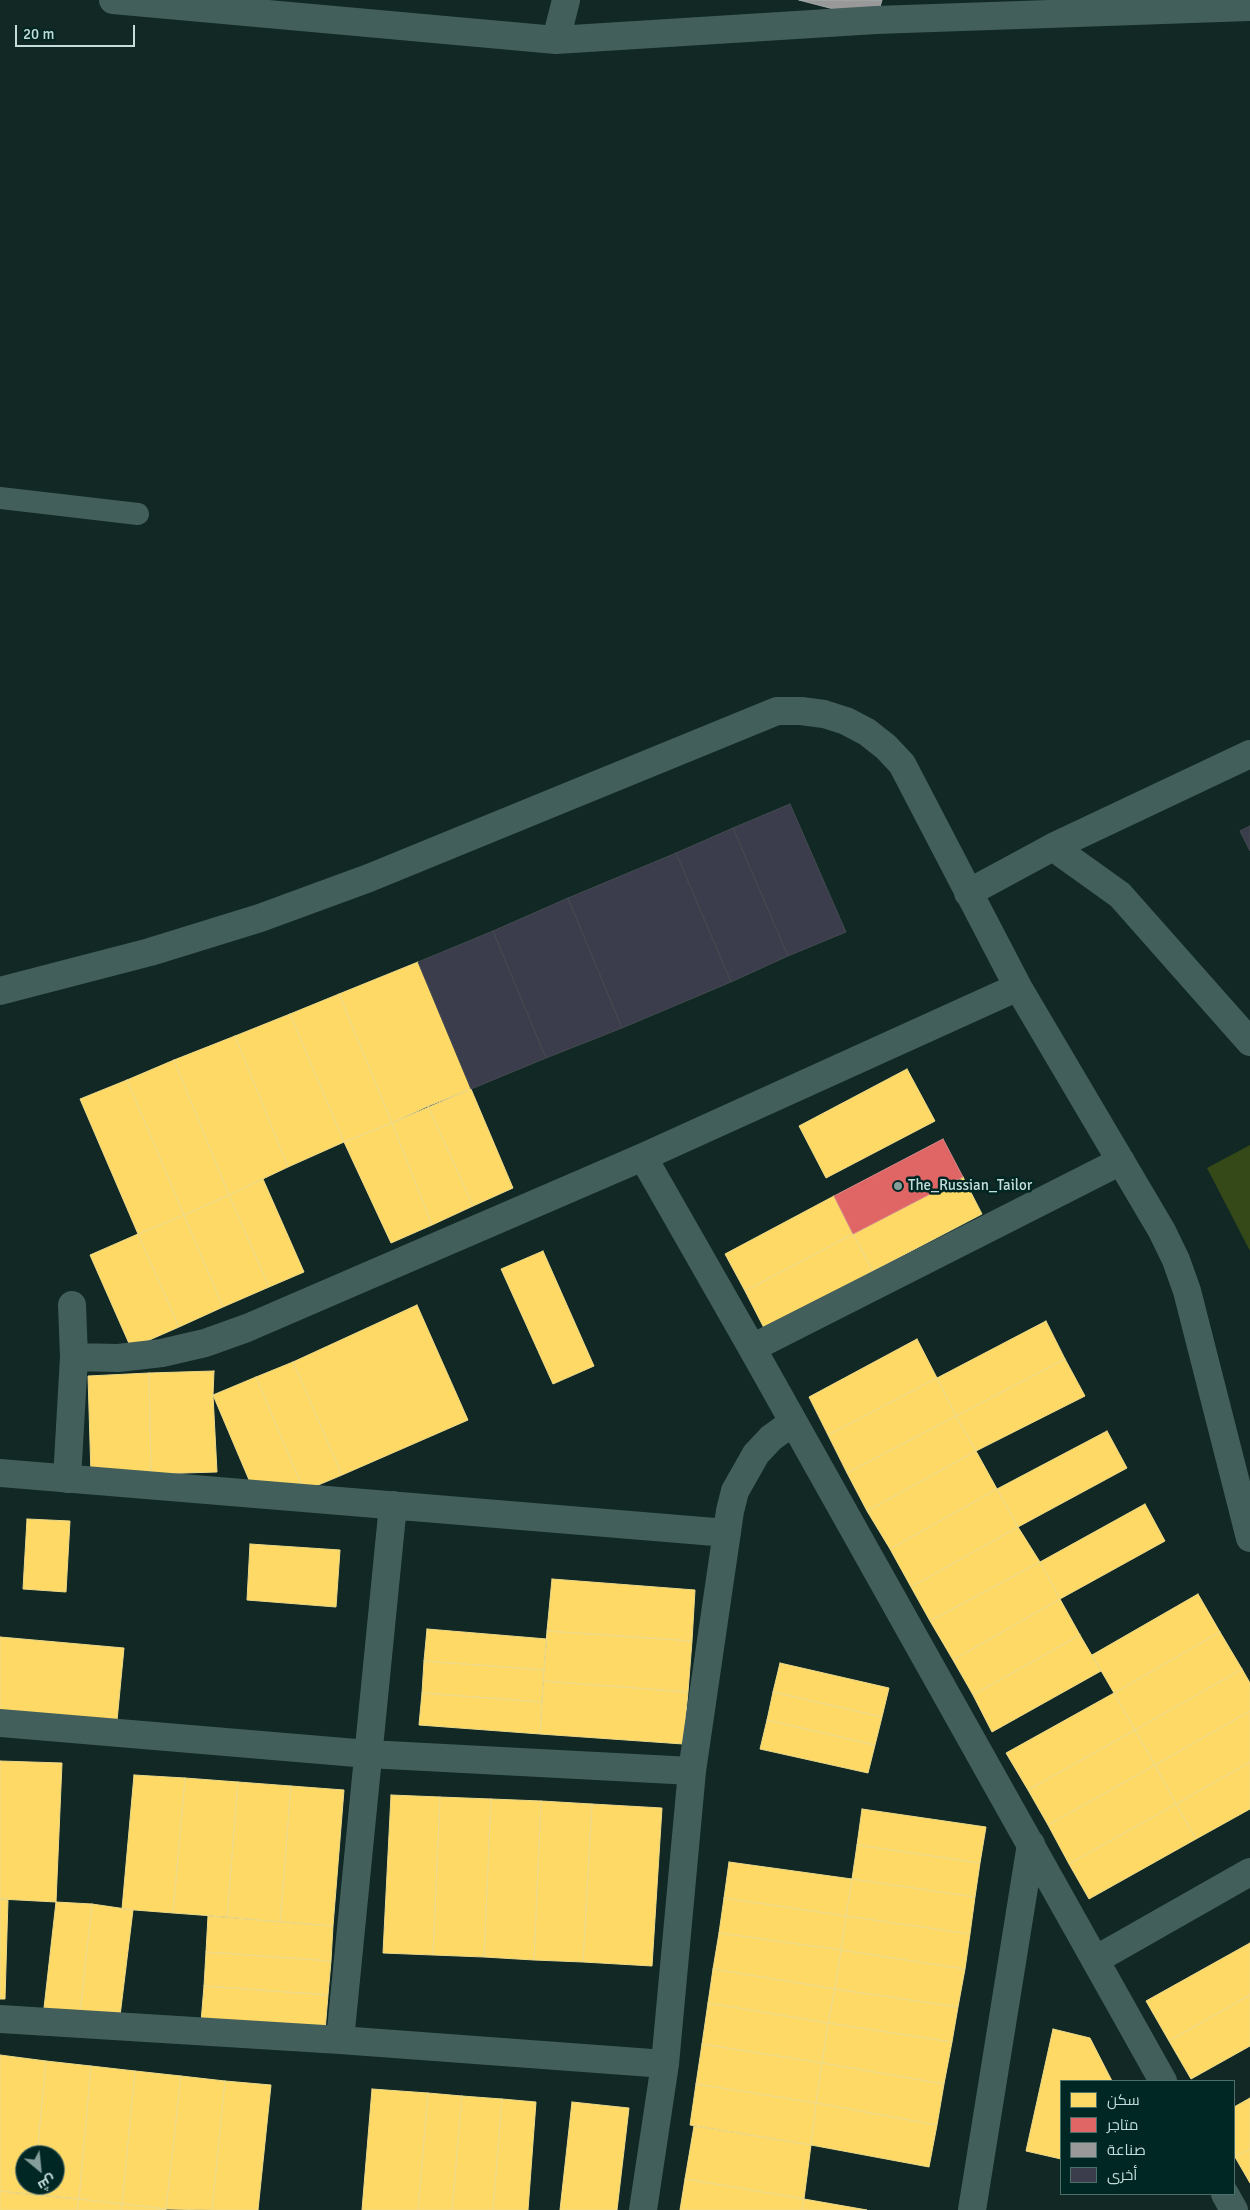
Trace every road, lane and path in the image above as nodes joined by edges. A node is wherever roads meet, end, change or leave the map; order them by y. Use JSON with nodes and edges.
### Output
{"nodes":[{"id":1,"x":113,"y":0,"type":"edge"},
{"id":2,"x":566,"y":0,"type":"edge"},
{"id":3,"x":1250,"y":7,"type":"edge"},
{"id":4,"x":556,"y":40,"type":"junction"},
{"id":5,"x":0,"y":498,"type":"edge"},
{"id":6,"x":138,"y":514,"type":"dead end"},
{"id":7,"x":1250,"y":754,"type":"edge"},
{"id":8,"x":1053,"y":847,"type":"junction"},
{"id":9,"x":968,"y":893,"type":"junction"},
{"id":10,"x":1018,"y":987,"type":"junction"},
{"id":11,"x":0,"y":992,"type":"edge"},
{"id":12,"x":1250,"y":1042,"type":"edge"},
{"id":13,"x":643,"y":1157,"type":"junction"},
{"id":14,"x":1121,"y":1161,"type":"junction"},
{"id":15,"x":72,"y":1305,"type":"dead end"},
{"id":16,"x":752,"y":1348,"type":"junction"},
{"id":17,"x":74,"y":1357,"type":"junction"},
{"id":18,"x":793,"y":1422,"type":"junction"},
{"id":19,"x":0,"y":1473,"type":"edge"},
{"id":20,"x":68,"y":1478,"type":"junction"},
{"id":21,"x":393,"y":1505,"type":"junction"},
{"id":22,"x":727,"y":1533,"type":"junction"},
{"id":23,"x":1250,"y":1538,"type":"edge"},
{"id":24,"x":0,"y":1724,"type":"edge"},
{"id":25,"x":368,"y":1754,"type":"junction"},
{"id":26,"x":692,"y":1771,"type":"junction"},
{"id":27,"x":1031,"y":1844,"type":"junction"},
{"id":28,"x":1250,"y":1872,"type":"edge"},
{"id":29,"x":1095,"y":1960,"type":"junction"},
{"id":30,"x":0,"y":2019,"type":"edge"},
{"id":31,"x":340,"y":2040,"type":"junction"},
{"id":32,"x":665,"y":2064,"type":"junction"},
{"id":33,"x":1162,"y":2080,"type":"edge"},
{"id":34,"x":1226,"y":2195,"type":"edge"},
{"id":35,"x":643,"y":2210,"type":"edge"},
{"id":36,"x":972,"y":2210,"type":"edge"},
{"id":37,"x":1234,"y":2210,"type":"edge"}],
"edges":[{"from":1,"to":4,"type":"street"},
{"from":2,"to":4,"type":"street"},
{"from":3,"to":4,"type":"street"},
{"from":5,"to":6,"type":"lane"},
{"from":7,"to":8,"type":"street"},
{"from":8,"to":9,"type":"street"},
{"from":8,"to":12,"type":"street"},
{"from":9,"to":10,"type":"street"},
{"from":9,"to":11,"type":"street"},
{"from":10,"to":13,"type":"street"},
{"from":10,"to":14,"type":"street"},
{"from":13,"to":16,"type":"street"},
{"from":13,"to":17,"type":"street"},
{"from":14,"to":16,"type":"street"},
{"from":14,"to":23,"type":"street"},
{"from":15,"to":17,"type":"street"},
{"from":16,"to":18,"type":"street"},
{"from":17,"to":20,"type":"street"},
{"from":18,"to":22,"type":"street"},
{"from":18,"to":27,"type":"street"},
{"from":19,"to":20,"type":"street"},
{"from":20,"to":21,"type":"street"},
{"from":21,"to":22,"type":"street"},
{"from":21,"to":25,"type":"street"},
{"from":22,"to":26,"type":"street"},
{"from":24,"to":25,"type":"street"},
{"from":25,"to":26,"type":"street"},
{"from":25,"to":31,"type":"street"},
{"from":26,"to":32,"type":"street"},
{"from":27,"to":29,"type":"street"},
{"from":27,"to":36,"type":"street"},
{"from":28,"to":29,"type":"street"},
{"from":29,"to":33,"type":"street"},
{"from":30,"to":31,"type":"street"},
{"from":31,"to":32,"type":"street"},
{"from":32,"to":35,"type":"street"},
{"from":34,"to":37,"type":"street"}]}
